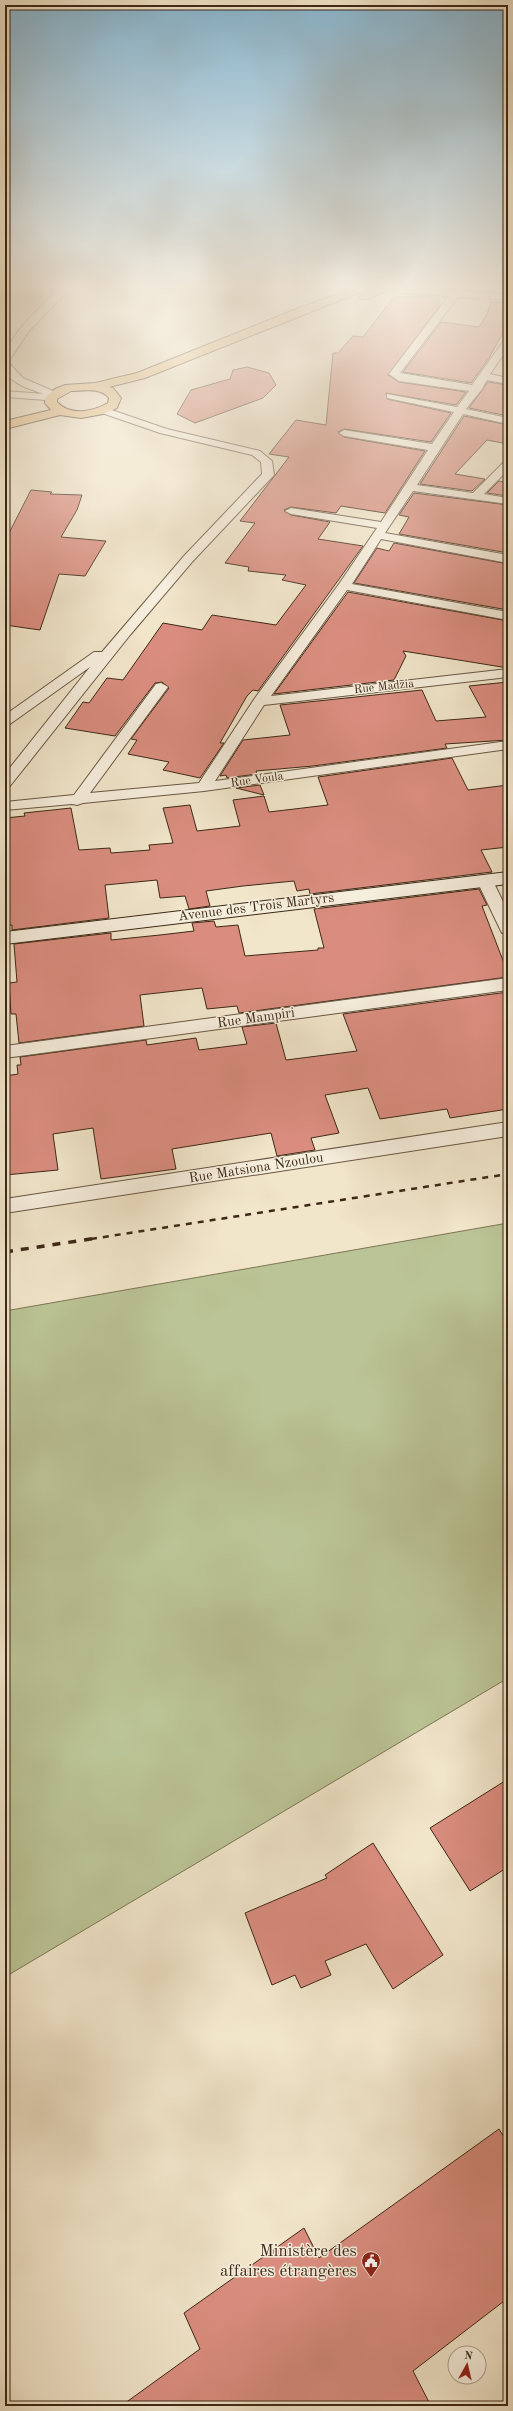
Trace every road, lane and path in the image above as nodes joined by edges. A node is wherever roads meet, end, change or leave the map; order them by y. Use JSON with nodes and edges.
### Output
{"nodes":[{"id":1,"x":35,"y":397,"type":"edge"},
{"id":2,"x":49,"y":397,"type":"edge"},
{"id":3,"x":55,"y":397,"type":"edge"},
{"id":4,"x":121,"y":397,"type":"edge"},
{"id":5,"x":393,"y":397,"type":"edge"},
{"id":6,"x":471,"y":397,"type":"edge"},
{"id":7,"x":52,"y":398,"type":"junction"},
{"id":8,"x":103,"y":410,"type":"junction"},
{"id":9,"x":62,"y":411,"type":"junction"},
{"id":10,"x":460,"y":411,"type":"junction"},
{"id":11,"x":5,"y":417,"type":"edge"},
{"id":12,"x":508,"y":421,"type":"edge"},
{"id":13,"x":5,"y":425,"type":"edge"},
{"id":14,"x":344,"y":433,"type":"dead end"},
{"id":15,"x":436,"y":448,"type":"junction"},
{"id":16,"x":508,"y":464,"type":"edge"},
{"id":17,"x":410,"y":487,"type":"junction"},
{"id":18,"x":476,"y":496,"type":"junction"},
{"id":19,"x":508,"y":501,"type":"edge"},
{"id":20,"x":292,"y":511,"type":"dead end"},
{"id":21,"x":381,"y":531,"type":"junction"},
{"id":22,"x":508,"y":559,"type":"edge"},
{"id":23,"x":344,"y":586,"type":"junction"},
{"id":24,"x":508,"y":616,"type":"edge"},
{"id":25,"x":117,"y":643,"type":"junction"},
{"id":26,"x":508,"y":673,"type":"edge"},
{"id":27,"x":161,"y":687,"type":"dead end"},
{"id":28,"x":260,"y":701,"type":"junction"},
{"id":29,"x":5,"y":721,"type":"edge"},
{"id":30,"x":508,"y":744,"type":"edge"},
{"id":31,"x":5,"y":783,"type":"edge"},
{"id":32,"x":204,"y":787,"type":"junction"},
{"id":33,"x":77,"y":801,"type":"junction"},
{"id":34,"x":5,"y":806,"type":"edge"},
{"id":35,"x":508,"y":878,"type":"edge"},
{"id":36,"x":485,"y":881,"type":"junction"},
{"id":37,"x":508,"y":929,"type":"edge"},
{"id":38,"x":5,"y":938,"type":"edge"},
{"id":39,"x":508,"y":984,"type":"edge"},
{"id":40,"x":5,"y":1052,"type":"edge"},
{"id":41,"x":508,"y":1129,"type":"edge"},
{"id":42,"x":5,"y":1206,"type":"edge"}],
"edges":[{"from":1,"to":7,"type":"street"},
{"from":2,"to":7,"type":"street"},
{"from":3,"to":7,"type":"main road"},
{"from":4,"to":8,"type":"main road"},
{"from":5,"to":10,"type":"street"},
{"from":6,"to":10,"type":"street"},
{"from":7,"to":9,"type":"main road"},
{"from":7,"to":11,"type":"main road"},
{"from":8,"to":9,"type":"main road"},
{"from":8,"to":25,"type":"street"},
{"from":9,"to":13,"type":"main road"},
{"from":10,"to":12,"type":"street"},
{"from":10,"to":15,"type":"street"},
{"from":14,"to":15,"type":"street"},
{"from":15,"to":17,"type":"street"},
{"from":16,"to":18,"type":"street"},
{"from":17,"to":18,"type":"street"},
{"from":17,"to":21,"type":"street"},
{"from":18,"to":19,"type":"street"},
{"from":20,"to":21,"type":"street"},
{"from":21,"to":22,"type":"street"},
{"from":21,"to":23,"type":"street"},
{"from":23,"to":24,"type":"street"},
{"from":23,"to":28,"type":"street"},
{"from":25,"to":29,"type":"street"},
{"from":25,"to":31,"type":"street"},
{"from":26,"to":28,"type":"street","name":"Rue Madzia"},
{"from":27,"to":33,"type":"street"},
{"from":28,"to":32,"type":"street"},
{"from":30,"to":32,"type":"street","name":"Rue Voula"},
{"from":32,"to":33,"type":"street","name":"Rue Voula"},
{"from":33,"to":34,"type":"street","name":"Rue Voula"},
{"from":35,"to":36,"type":"main road","name":"Avenue des Trois Martyrs"},
{"from":36,"to":37,"type":"street"},
{"from":36,"to":38,"type":"main road","name":"Avenue des Trois Martyrs"},
{"from":39,"to":40,"type":"street","name":"Rue Mampiri"},
{"from":41,"to":42,"type":"street","name":"Rue Matsiona Nzoulou"}]}
